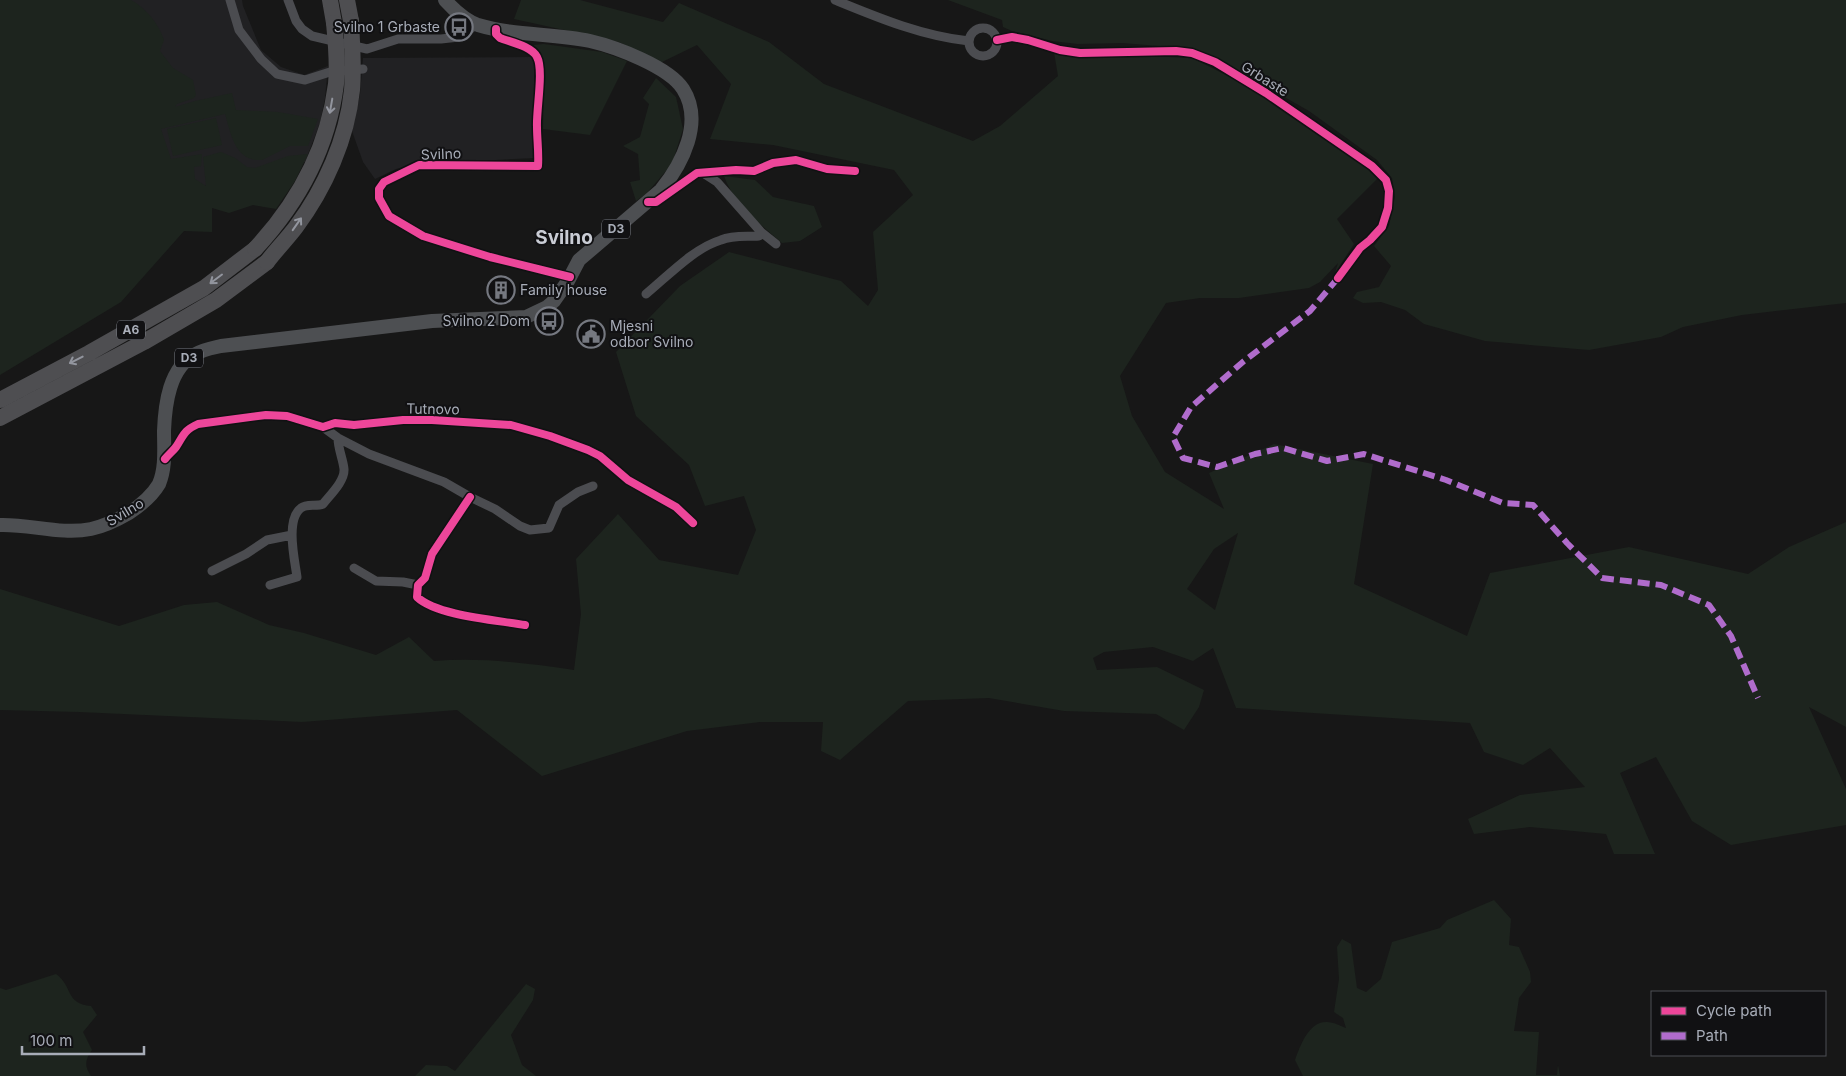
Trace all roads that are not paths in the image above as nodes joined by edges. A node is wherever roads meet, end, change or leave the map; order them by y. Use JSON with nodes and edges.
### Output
{"nodes":[{"id":1,"x":230,"y":0,"type":"edge"},
{"id":2,"x":288,"y":0,"type":"edge"},
{"id":3,"x":330,"y":0,"type":"edge"},
{"id":4,"x":347,"y":0,"type":"edge"},
{"id":5,"x":444,"y":0,"type":"edge"},
{"id":6,"x":835,"y":0,"type":"edge"},
{"id":7,"x":476,"y":24,"type":"junction"},
{"id":8,"x":496,"y":29,"type":"junction"},
{"id":9,"x":998,"y":40,"type":"junction"},
{"id":10,"x":969,"y":41,"type":"junction"},
{"id":11,"x":363,"y":69,"type":"dead end"},
{"id":12,"x":855,"y":171,"type":"dead end"},
{"id":13,"x":703,"y":173,"type":"junction"},
{"id":14,"x":648,"y":202,"type":"junction"},
{"id":15,"x":761,"y":232,"type":"junction"},
{"id":16,"x":776,"y":244,"type":"dead end"},
{"id":17,"x":570,"y":277,"type":"junction"},
{"id":18,"x":1338,"y":278,"type":"dead end"},
{"id":19,"x":646,"y":294,"type":"dead end"},
{"id":20,"x":0,"y":400,"type":"edge"},
{"id":21,"x":0,"y":418,"type":"edge"},
{"id":22,"x":323,"y":427,"type":"junction"},
{"id":23,"x":338,"y":438,"type":"junction"},
{"id":24,"x":165,"y":459,"type":"junction"},
{"id":25,"x":593,"y":486,"type":"dead end"},
{"id":26,"x":470,"y":498,"type":"junction"},
{"id":27,"x":693,"y":523,"type":"dead end"},
{"id":28,"x":0,"y":525,"type":"edge"},
{"id":29,"x":292,"y":535,"type":"junction"},
{"id":30,"x":354,"y":568,"type":"dead end"},
{"id":31,"x":212,"y":571,"type":"dead end"},
{"id":32,"x":270,"y":585,"type":"dead end"},
{"id":33,"x":418,"y":586,"type":"junction"},
{"id":34,"x":525,"y":625,"type":"dead end"}],
"edges":[{"from":1,"to":11,"type":"street"},
{"from":2,"to":7,"type":"street"},
{"from":3,"to":20,"type":"highway","number":"A6","one_way":true,"bridge":true},
{"from":21,"to":4,"type":"highway","number":"A6","one_way":true,"bridge":true},
{"from":5,"to":7,"type":"main road","name":"Svilno","number":"D3"},
{"from":6,"to":10,"type":"street"},
{"from":7,"to":8,"type":"main road","name":"Svilno","number":"D3"},
{"from":8,"to":14,"type":"main road","name":"Svilno","number":"D3"},
{"from":8,"to":17,"type":"street","name":"Svilno"},
{"from":9,"to":10,"type":"street","name":"Grbaste"},
{"from":9,"to":10,"type":"street"},
{"from":9,"to":18,"type":"street","name":"Grbaste"},
{"from":12,"to":13,"type":"street","name":"Svilno"},
{"from":13,"to":14,"type":"street","name":"Svilno"},
{"from":13,"to":15,"type":"street"},
{"from":14,"to":17,"type":"main road","name":"Svilno","number":"D3"},
{"from":15,"to":16,"type":"street"},
{"from":15,"to":19,"type":"street"},
{"from":17,"to":24,"type":"main road","name":"Svilno","number":"D3"},
{"from":22,"to":23,"type":"street","name":"Tutnovo"},
{"from":22,"to":24,"type":"street","name":"Tutnovo"},
{"from":22,"to":27,"type":"street","name":"Tutnovo"},
{"from":23,"to":26,"type":"street","name":"Tutnovo"},
{"from":23,"to":29,"type":"street"},
{"from":24,"to":28,"type":"main road","name":"Svilno","number":"D3"},
{"from":25,"to":26,"type":"street","name":"Tutnovo"},
{"from":26,"to":33,"type":"street"},
{"from":29,"to":31,"type":"street"},
{"from":29,"to":32,"type":"street"},
{"from":30,"to":33,"type":"street"},
{"from":33,"to":34,"type":"street"}]}
